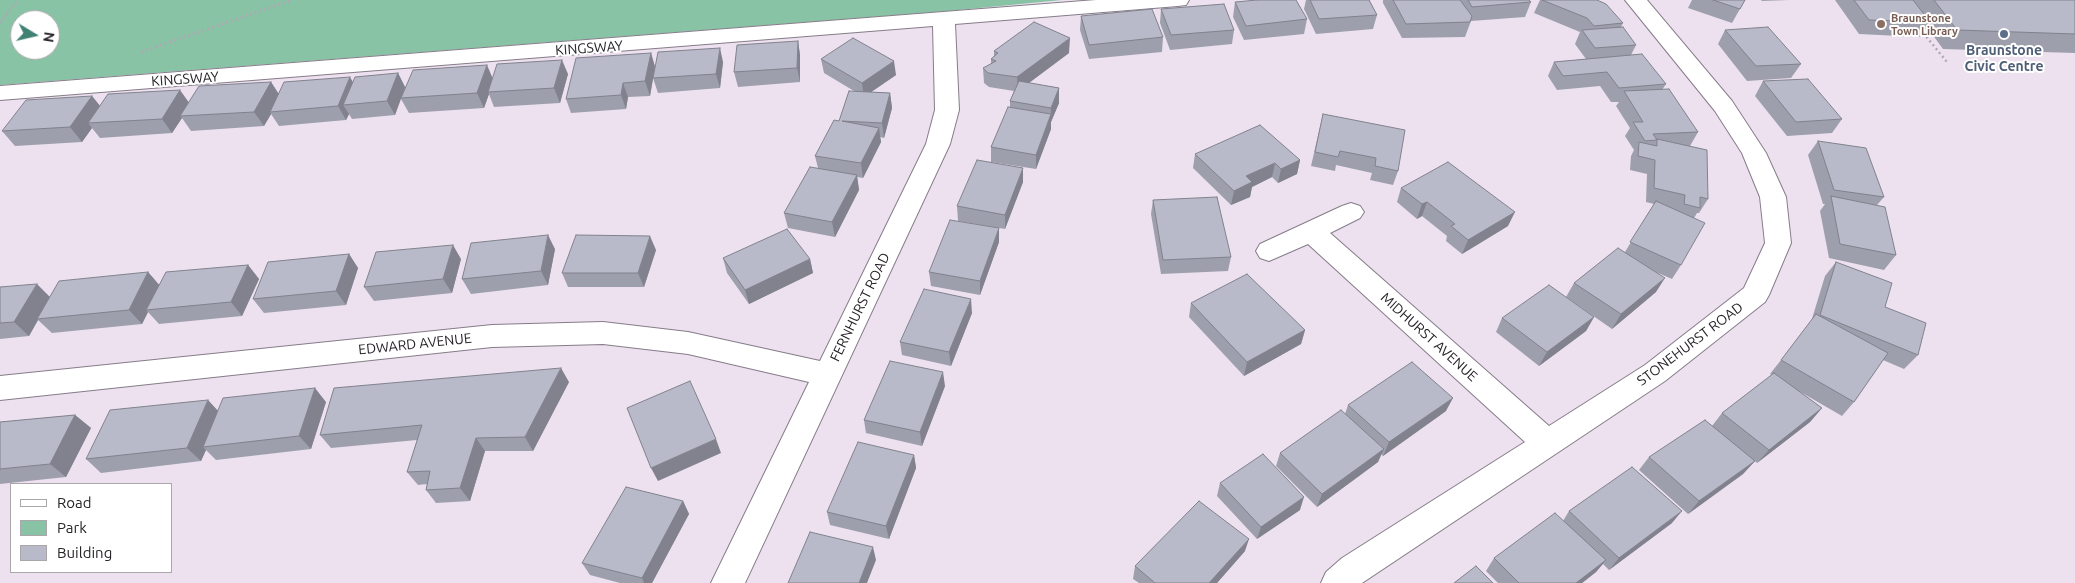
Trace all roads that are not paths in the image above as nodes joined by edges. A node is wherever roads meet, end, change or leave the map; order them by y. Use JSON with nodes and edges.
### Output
{"nodes":[{"id":1,"x":1178,"y":0,"type":"edge"},
{"id":2,"x":1636,"y":0,"type":"edge"},
{"id":3,"x":944,"y":20,"type":"junction"},
{"id":4,"x":0,"y":94,"type":"edge"},
{"id":5,"x":1352,"y":212,"type":"dead end"},
{"id":6,"x":1311,"y":231,"type":"junction"},
{"id":7,"x":1269,"y":251,"type":"dead end"},
{"id":8,"x":827,"y":374,"type":"junction"},
{"id":9,"x":0,"y":388,"type":"edge"},
{"id":10,"x":1547,"y":444,"type":"junction"},
{"id":11,"x":728,"y":583,"type":"edge"},
{"id":12,"x":1338,"y":583,"type":"edge"}],
"edges":[{"from":1,"to":3,"type":"street","name":"KINGSWAY"},
{"from":2,"to":10,"type":"street","name":"STONEHURST ROAD"},
{"from":3,"to":4,"type":"street","name":"KINGSWAY"},
{"from":3,"to":8,"type":"street","name":"FERNHURST ROAD"},
{"from":5,"to":6,"type":"street"},
{"from":6,"to":7,"type":"street"},
{"from":6,"to":10,"type":"street","name":"MIDHURST AVENUE"},
{"from":8,"to":9,"type":"street","name":"EDWARD AVENUE"},
{"from":8,"to":11,"type":"street","name":"FERNHURST ROAD"},
{"from":10,"to":12,"type":"street","name":"STONEHURST ROAD"}]}
